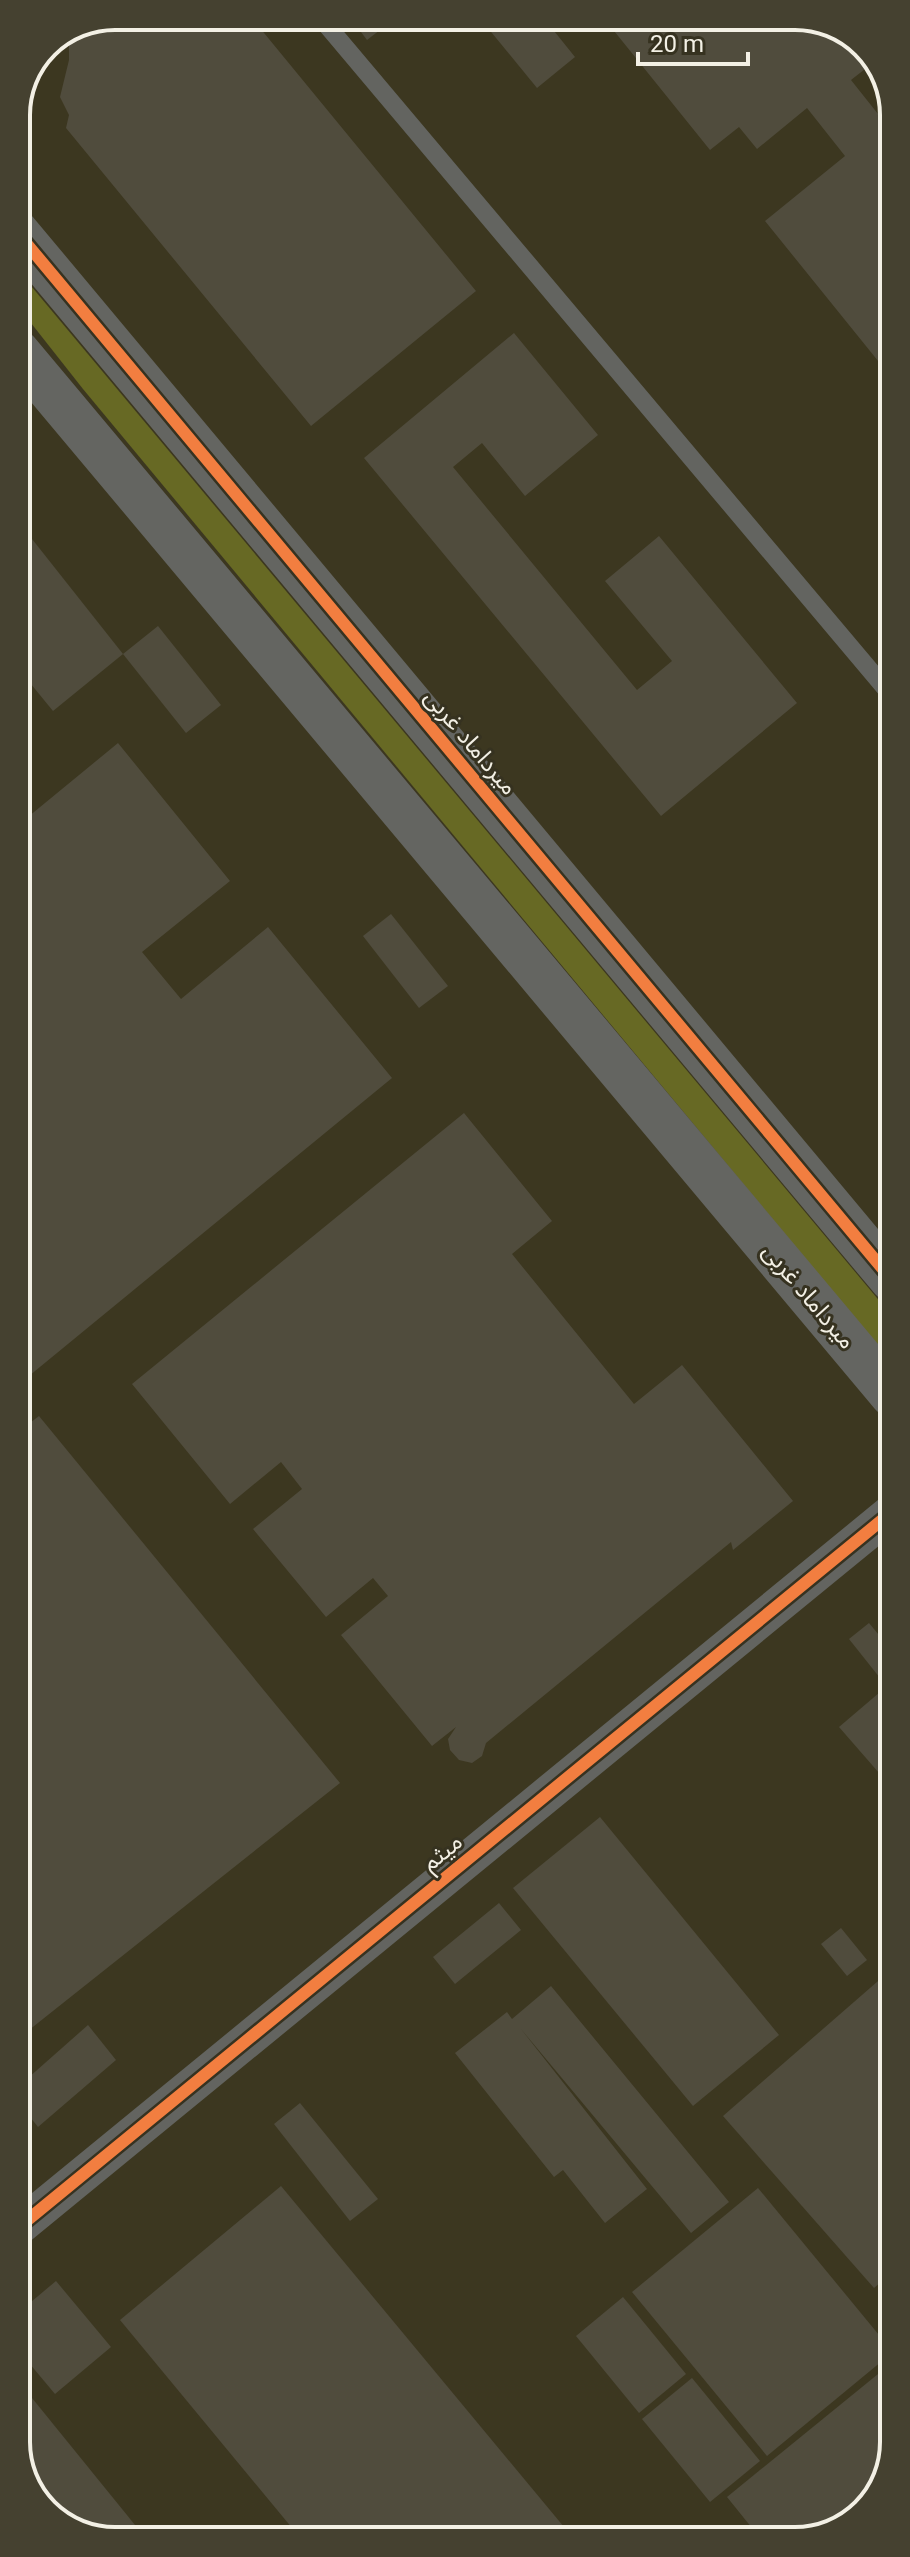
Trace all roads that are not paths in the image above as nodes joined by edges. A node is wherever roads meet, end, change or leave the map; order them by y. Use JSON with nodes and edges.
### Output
{"nodes":[{"id":1,"x":331,"y":30,"type":"edge"},
{"id":2,"x":30,"y":248,"type":"edge"},
{"id":3,"x":30,"y":367,"type":"edge"},
{"id":4,"x":880,"y":682,"type":"edge"},
{"id":5,"x":880,"y":1266,"type":"edge"},
{"id":6,"x":880,"y":1381,"type":"edge"},
{"id":7,"x":880,"y":1522,"type":"edge"},
{"id":8,"x":30,"y":2218,"type":"edge"}],
"edges":[{"from":1,"to":4,"type":"lane"},
{"from":2,"to":5,"type":"street","name":"میرداماد غربی"},
{"from":3,"to":6,"type":"street","name":"میرداماد غربی"},
{"from":7,"to":8,"type":"street","name":"میثم"}]}
